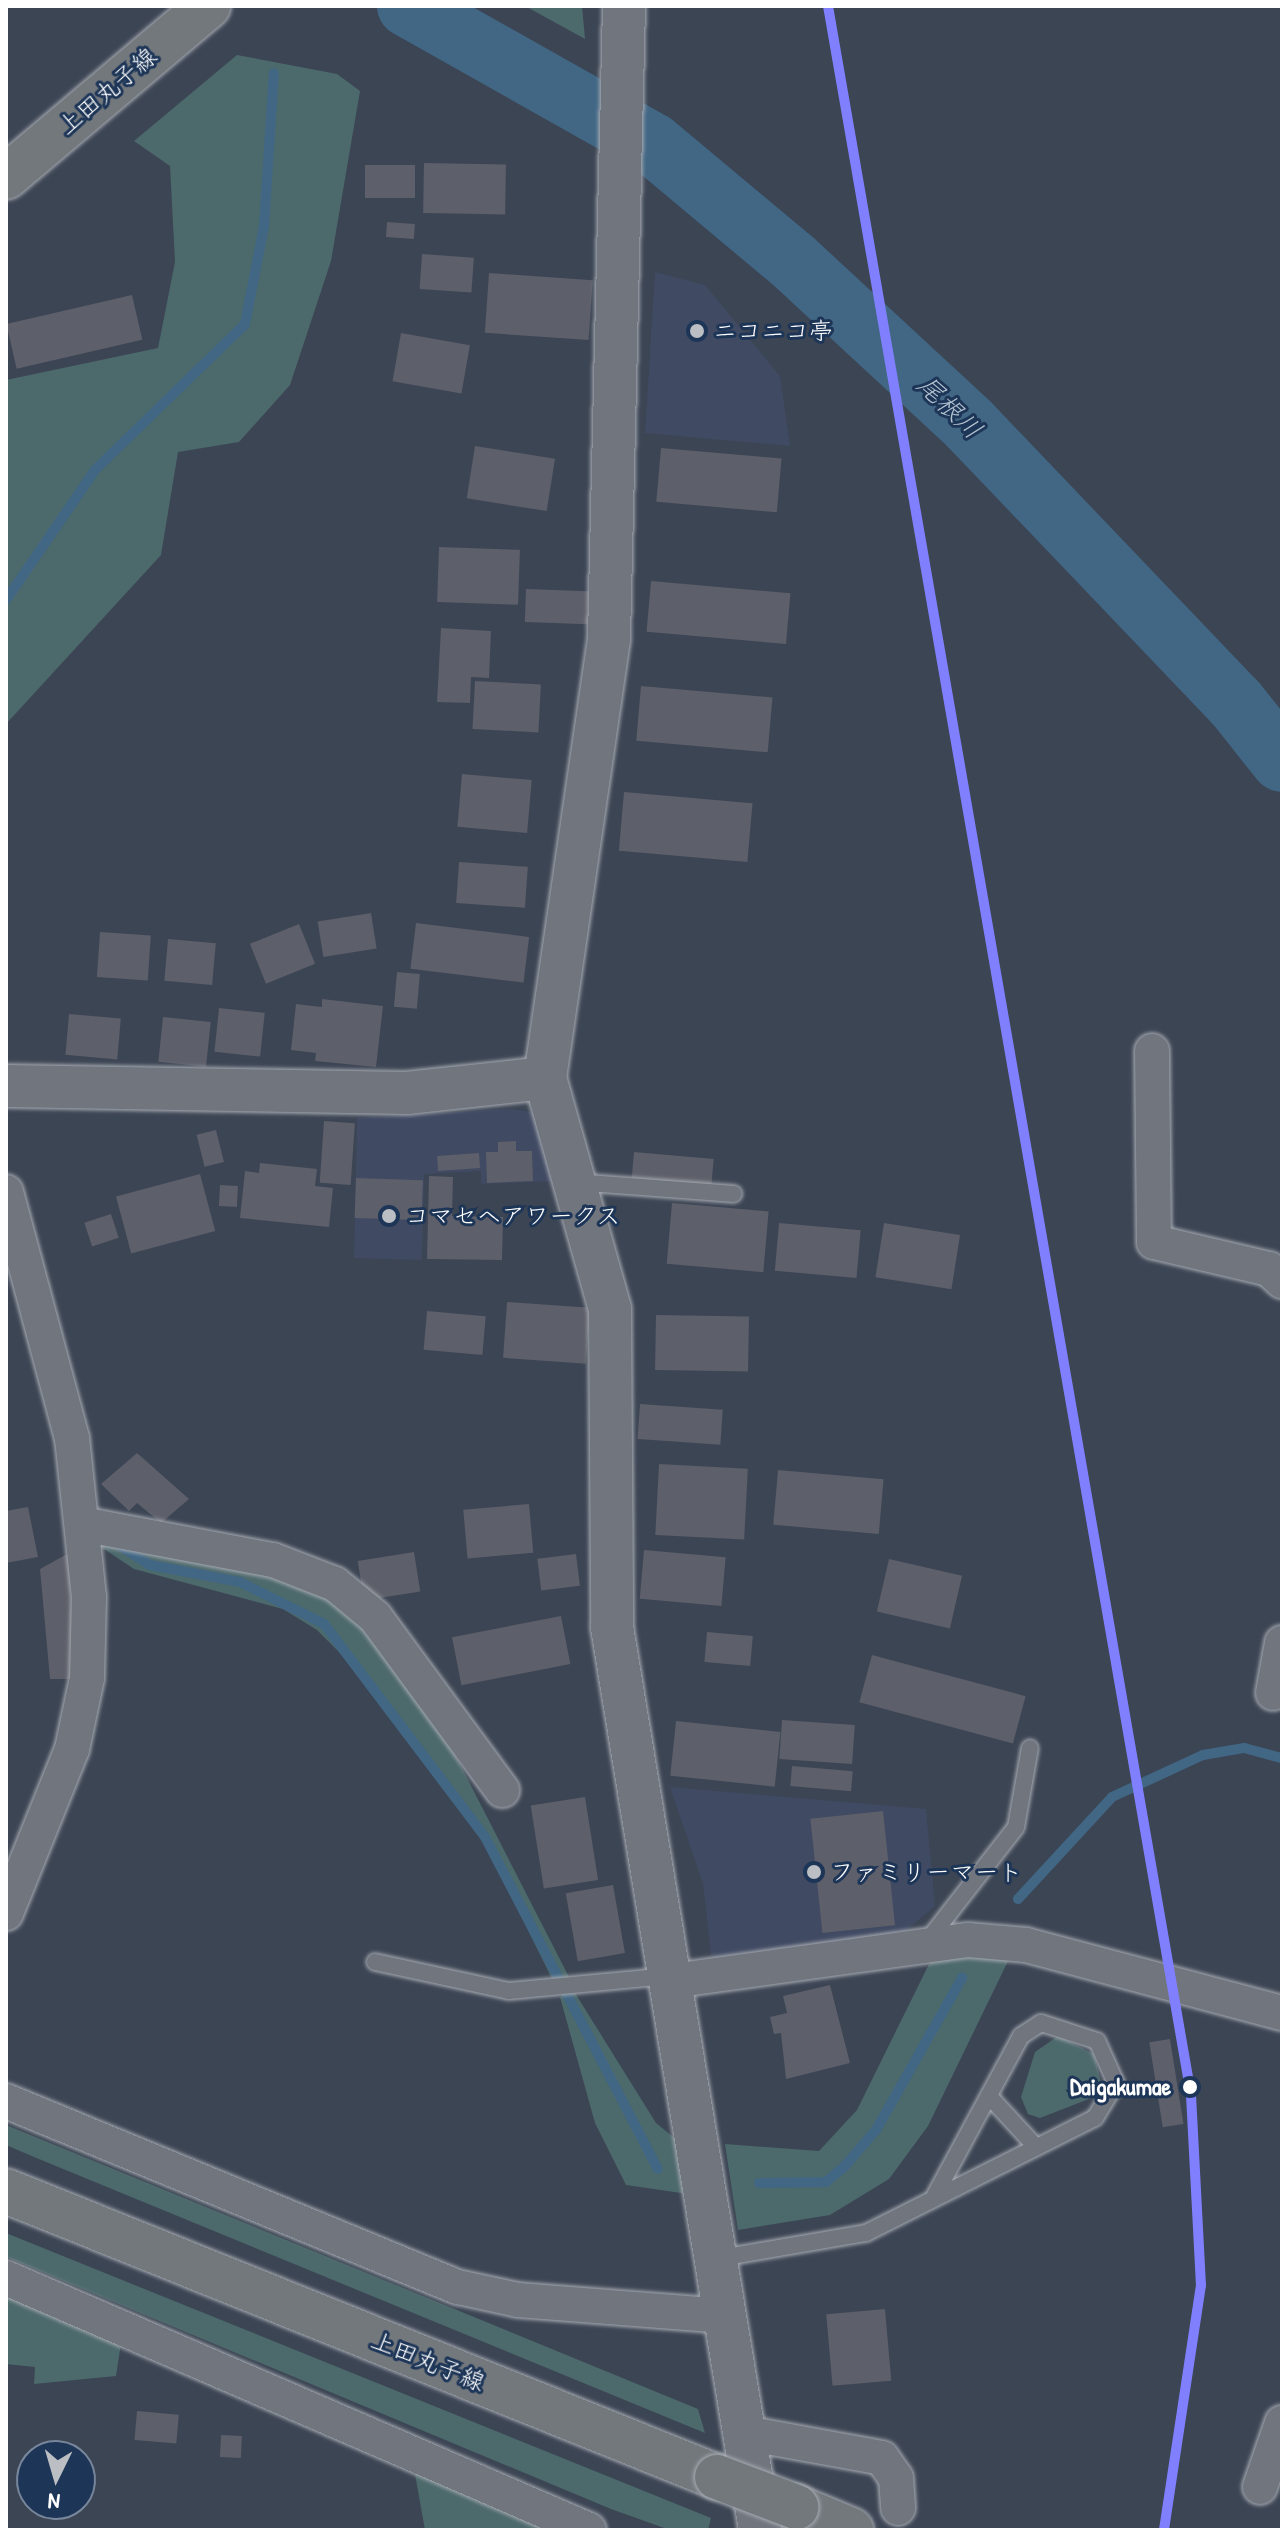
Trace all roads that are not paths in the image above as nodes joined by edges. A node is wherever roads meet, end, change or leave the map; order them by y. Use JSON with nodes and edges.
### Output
{"nodes":[{"id":1,"x":208,"y":6,"type":"edge"},
{"id":2,"x":624,"y":6,"type":"edge"},
{"id":3,"x":6,"y":177,"type":"edge"},
{"id":4,"x":1152,"y":1051,"type":"dead end"},
{"id":5,"x":545,"y":1078,"type":"junction"},
{"id":6,"x":6,"y":1086,"type":"edge"},
{"id":7,"x":571,"y":1182,"type":"junction"},
{"id":8,"x":6,"y":1192,"type":"edge"},
{"id":9,"x":734,"y":1194,"type":"dead end"},
{"id":10,"x":1282,"y":1281,"type":"edge"},
{"id":11,"x":87,"y":1525,"type":"junction"},
{"id":12,"x":1282,"y":1643,"type":"edge"},
{"id":13,"x":1273,"y":1693,"type":"dead end"},
{"id":14,"x":1030,"y":1748,"type":"dead end"},
{"id":15,"x":502,"y":1790,"type":"dead end"},
{"id":16,"x":6,"y":1913,"type":"edge"},
{"id":17,"x":921,"y":1948,"type":"junction"},
{"id":18,"x":375,"y":1962,"type":"dead end"},
{"id":19,"x":671,"y":1978,"type":"junction"},
{"id":20,"x":1282,"y":2013,"type":"edge"},
{"id":21,"x":989,"y":2096,"type":"junction"},
{"id":22,"x":6,"y":2101,"type":"edge"},
{"id":23,"x":1036,"y":2147,"type":"junction"},
{"id":24,"x":6,"y":2191,"type":"edge"},
{"id":25,"x":935,"y":2195,"type":"junction"},
{"id":26,"x":720,"y":2258,"type":"junction"},
{"id":27,"x":6,"y":2278,"type":"edge"},
{"id":28,"x":728,"y":2316,"type":"junction"},
{"id":29,"x":1282,"y":2423,"type":"edge"},
{"id":30,"x":745,"y":2433,"type":"junction"},
{"id":31,"x":1260,"y":2487,"type":"dead end"},
{"id":32,"x":898,"y":2508,"type":"dead end"},
{"id":33,"x":778,"y":2518,"type":"edge"},
{"id":34,"x":589,"y":2530,"type":"edge"},
{"id":35,"x":851,"y":2530,"type":"edge"}],
"edges":[{"from":1,"to":3,"type":"main road","name":"上田丸子線"},
{"from":2,"to":5,"type":"street"},
{"from":4,"to":10,"type":"street"},
{"from":5,"to":6,"type":"street"},
{"from":5,"to":7,"type":"street"},
{"from":7,"to":9,"type":"lane"},
{"from":7,"to":19,"type":"street"},
{"from":8,"to":11,"type":"street"},
{"from":11,"to":15,"type":"street"},
{"from":11,"to":16,"type":"street"},
{"from":12,"to":13,"type":"street"},
{"from":14,"to":17,"type":"lane"},
{"from":17,"to":19,"type":"street"},
{"from":17,"to":20,"type":"street"},
{"from":18,"to":19,"type":"lane"},
{"from":19,"to":26,"type":"street"},
{"from":21,"to":23,"type":"lane"},
{"from":21,"to":23,"type":"lane"},
{"from":21,"to":25,"type":"lane"},
{"from":22,"to":28,"type":"street"},
{"from":23,"to":25,"type":"lane"},
{"from":24,"to":33,"type":"main road","name":"上田丸子線","bridge":true},
{"from":25,"to":26,"type":"lane"},
{"from":26,"to":28,"type":"street"},
{"from":27,"to":34,"type":"street"},
{"from":28,"to":30,"type":"street"},
{"from":29,"to":31,"type":"street"},
{"from":30,"to":32,"type":"street"},
{"from":30,"to":33,"type":"street"},
{"from":33,"to":35,"type":"main road","name":"上田丸子線"}]}
